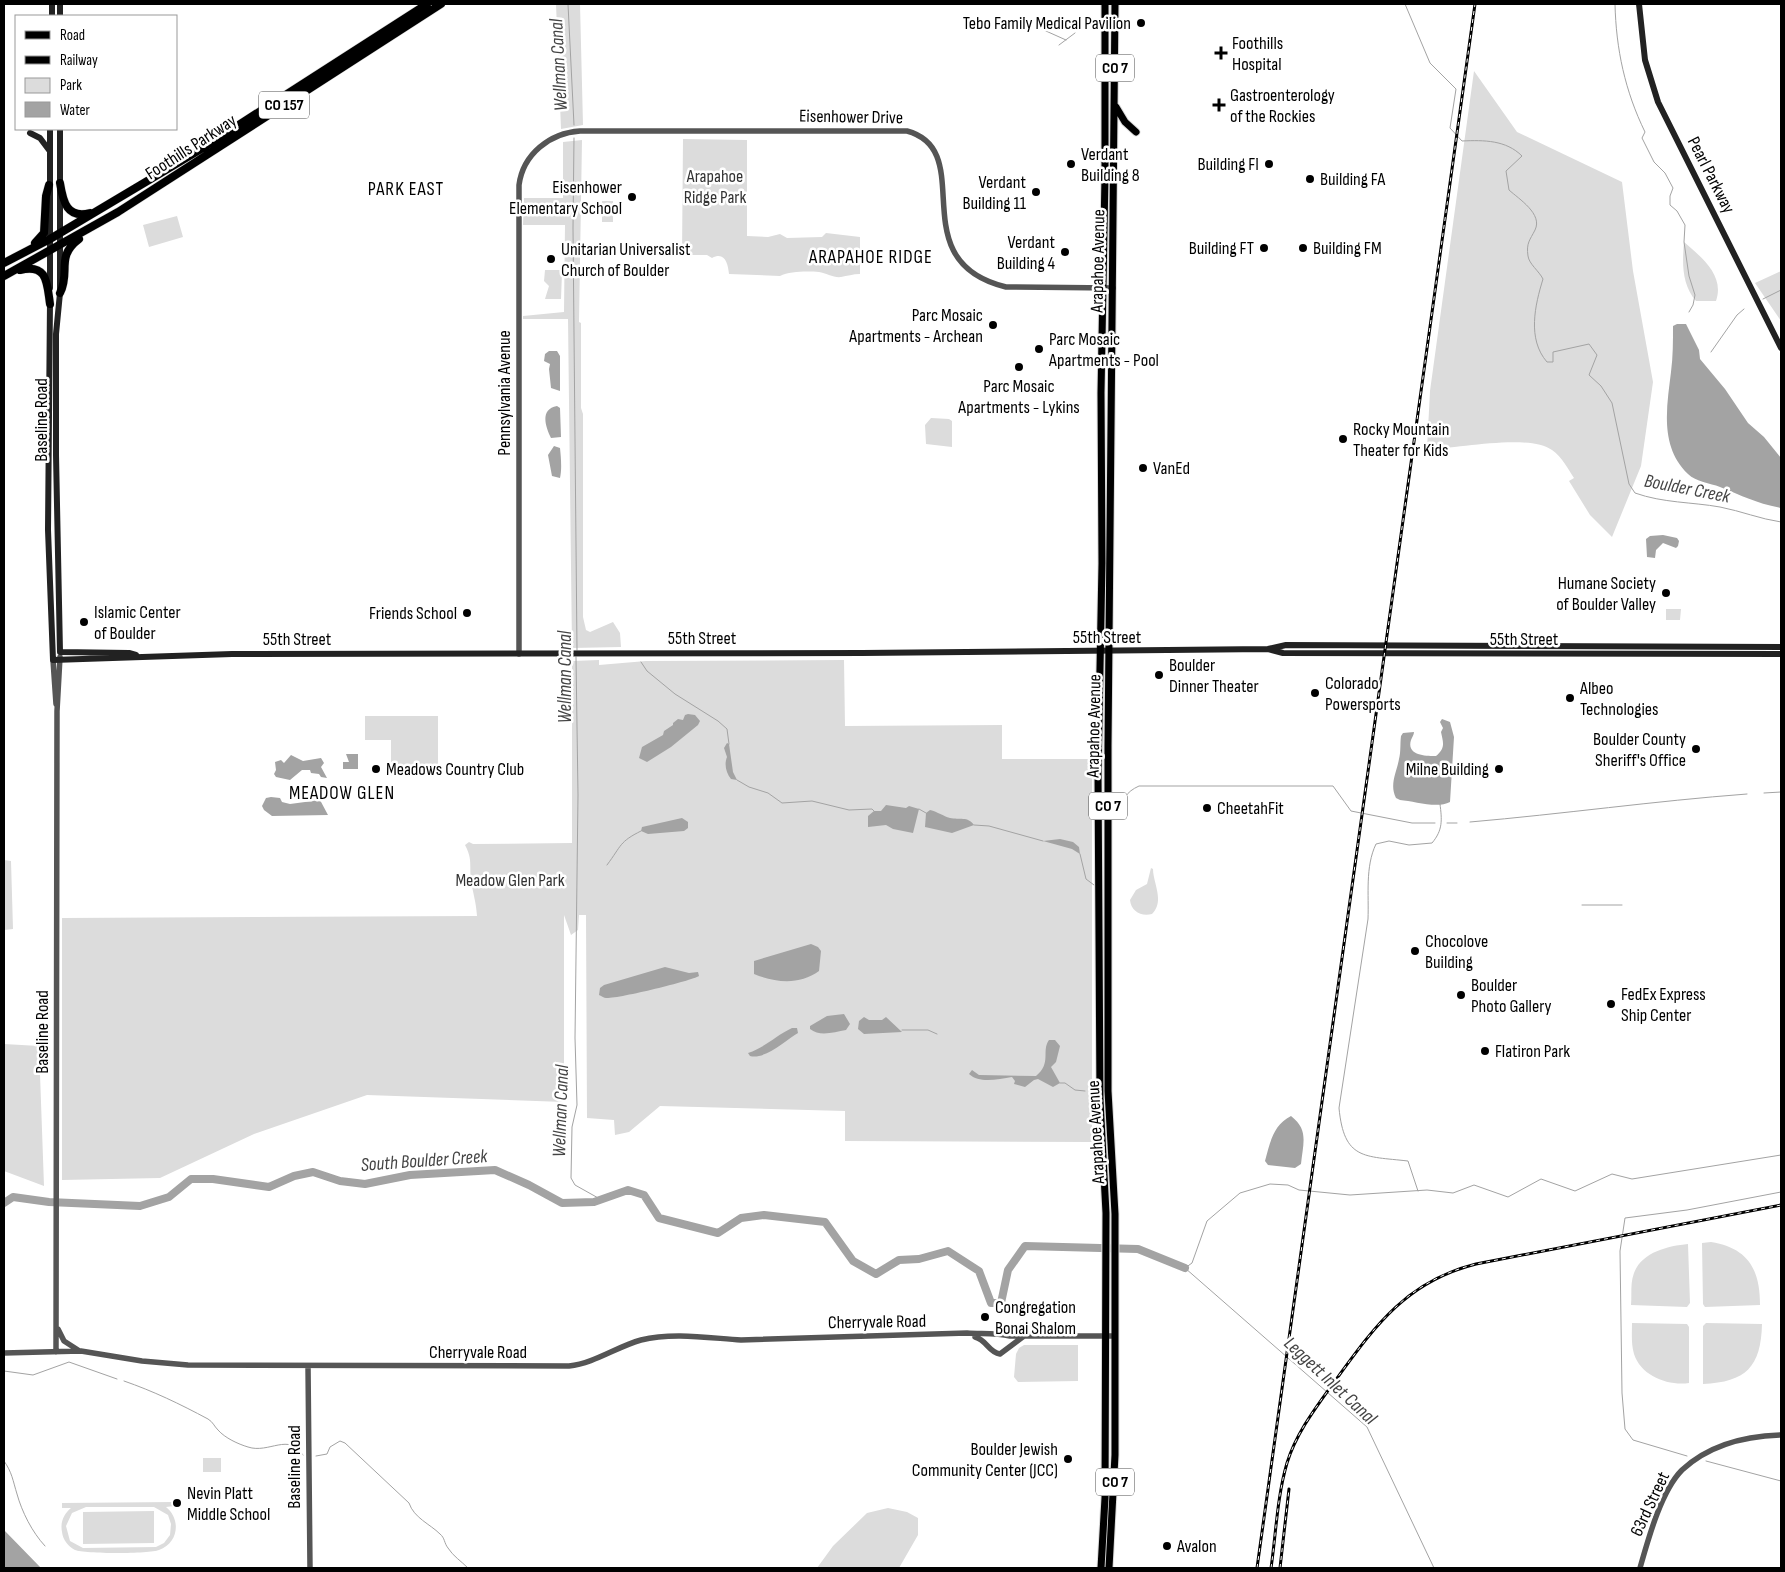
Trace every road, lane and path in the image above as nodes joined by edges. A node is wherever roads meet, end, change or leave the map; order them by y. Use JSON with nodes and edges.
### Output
{"nodes":[{"id":1,"x":427,"y":4,"type":"edge"},
{"id":2,"x":441,"y":4,"type":"edge"},
{"id":3,"x":1105,"y":4,"type":"edge"},
{"id":4,"x":1115,"y":4,"type":"edge"},
{"id":5,"x":1639,"y":5,"type":"edge"},
{"id":6,"x":1115,"y":106,"type":"junction"},
{"id":7,"x":50,"y":130,"type":"edge"},
{"id":8,"x":60,"y":130,"type":"edge"},
{"id":9,"x":1136,"y":132,"type":"dead end"},
{"id":10,"x":30,"y":133,"type":"dead end"},
{"id":11,"x":546,"y":142,"type":"joint"},
{"id":12,"x":50,"y":151,"type":"junction"},
{"id":13,"x":60,"y":183,"type":"junction"},
{"id":14,"x":49,"y":185,"type":"junction"},
{"id":15,"x":104,"y":207,"type":"junction"},
{"id":16,"x":118,"y":212,"type":"junction"},
{"id":17,"x":60,"y":234,"type":"junction"},
{"id":18,"x":50,"y":239,"type":"junction"},
{"id":19,"x":60,"y":245,"type":"junction"},
{"id":20,"x":50,"y":250,"type":"junction"},
{"id":21,"x":4,"y":262,"type":"edge"},
{"id":22,"x":7,"y":274,"type":"edge"},
{"id":23,"x":1103,"y":288,"type":"junction"},
{"id":24,"x":1113,"y":288,"type":"junction"},
{"id":25,"x":60,"y":293,"type":"junction"},
{"id":26,"x":50,"y":304,"type":"junction"},
{"id":27,"x":1781,"y":348,"type":"edge"},
{"id":28,"x":1781,"y":647,"type":"edge"},
{"id":29,"x":1268,"y":649,"type":"junction"},
{"id":30,"x":52,"y":652,"type":"junction"},
{"id":31,"x":1100,"y":652,"type":"junction"},
{"id":32,"x":1110,"y":652,"type":"junction"},
{"id":33,"x":518,"y":654,"type":"junction"},
{"id":34,"x":1781,"y":654,"type":"edge"},
{"id":35,"x":60,"y":655,"type":"junction"},
{"id":36,"x":53,"y":660,"type":"junction"},
{"id":37,"x":57,"y":711,"type":"junction"},
{"id":38,"x":56,"y":1322,"type":"junction"},
{"id":39,"x":948,"y":1335,"type":"junction"},
{"id":40,"x":993,"y":1335,"type":"junction"},
{"id":41,"x":1026,"y":1335,"type":"junction"},
{"id":42,"x":1006,"y":1336,"type":"junction"},
{"id":43,"x":1106,"y":1336,"type":"junction"},
{"id":44,"x":1115,"y":1336,"type":"junction"},
{"id":45,"x":989,"y":1347,"type":"junction"},
{"id":46,"x":1009,"y":1347,"type":"junction"},
{"id":47,"x":81,"y":1351,"type":"junction"},
{"id":48,"x":56,"y":1352,"type":"junction"},
{"id":49,"x":4,"y":1354,"type":"edge"},
{"id":50,"x":290,"y":1366,"type":"junction"},
{"id":51,"x":308,"y":1366,"type":"junction"},
{"id":52,"x":308,"y":1381,"type":"junction"},
{"id":53,"x":1781,"y":1435,"type":"edge"},
{"id":54,"x":310,"y":1568,"type":"edge"},
{"id":55,"x":1100,"y":1568,"type":"edge"},
{"id":56,"x":1109,"y":1568,"type":"edge"},
{"id":57,"x":1640,"y":1568,"type":"edge"}],
"edges":[{"from":1,"to":15,"type":"highway","name":"Foothills Parkway","number":"CO 157"},
{"from":2,"to":16,"type":"highway","name":"Foothills Parkway","number":"CO 157"},
{"from":3,"to":23,"type":"main road","name":"Arapahoe Avenue","number":"CO 7"},
{"from":4,"to":6,"type":"main road","name":"Arapahoe Avenue","number":"CO 7"},
{"from":5,"to":27,"type":"main road","name":"Pearl Parkway"},
{"from":6,"to":9,"type":"main road"},
{"from":6,"to":24,"type":"main road","name":"Arapahoe Avenue","number":"CO 7"},
{"from":7,"to":12,"type":"main road","name":"Baseline Road"},
{"from":8,"to":13,"type":"main road","name":"Baseline Road"},
{"from":10,"to":12,"type":"main road"},
{"from":11,"to":23,"type":"street","name":"Eisenhower Drive"},
{"from":11,"to":33,"type":"street","name":"Pennsylvania Avenue"},
{"from":12,"to":14,"type":"main road","name":"Baseline Road"},
{"from":13,"to":15,"type":"highway"},
{"from":13,"to":17,"type":"main road","name":"Baseline Road"},
{"from":14,"to":18,"type":"main road","name":"Baseline Road"},
{"from":14,"to":21,"type":"highway"},
{"from":15,"to":17,"type":"highway","name":"Foothills Parkway","number":"CO 157"},
{"from":16,"to":19,"type":"highway","name":"Foothills Parkway","number":"CO 157"},
{"from":16,"to":25,"type":"highway"},
{"from":17,"to":18,"type":"highway","name":"Foothills Parkway","number":"CO 157"},
{"from":17,"to":19,"type":"main road","name":"Baseline Road"},
{"from":18,"to":20,"type":"main road","name":"Baseline Road"},
{"from":18,"to":21,"type":"highway","name":"Foothills Parkway","number":"CO 157"},
{"from":19,"to":20,"type":"highway","name":"Foothills Parkway","number":"CO 157"},
{"from":19,"to":25,"type":"main road","name":"Baseline Road"},
{"from":20,"to":22,"type":"highway","name":"Foothills Parkway","number":"CO 157"},
{"from":20,"to":26,"type":"main road","name":"Baseline Road"},
{"from":22,"to":26,"type":"highway"},
{"from":23,"to":24,"type":"street","name":"Eisenhower Drive"},
{"from":23,"to":31,"type":"main road","name":"Arapahoe Avenue","number":"CO 7"},
{"from":24,"to":32,"type":"main road","name":"Arapahoe Avenue","number":"CO 7"},
{"from":25,"to":35,"type":"main road","name":"Baseline Road"},
{"from":26,"to":30,"type":"main road","name":"Baseline Road"},
{"from":28,"to":29,"type":"main road","name":"55th Street"},
{"from":29,"to":32,"type":"main road","name":"55th Street"},
{"from":29,"to":34,"type":"main road","name":"55th Street"},
{"from":30,"to":35,"type":"street","name":"55th Street"},
{"from":30,"to":36,"type":"main road","name":"Baseline Road"},
{"from":31,"to":32,"type":"main road","name":"55th Street"},
{"from":31,"to":33,"type":"main road","name":"55th Street"},
{"from":31,"to":43,"type":"main road","name":"Arapahoe Avenue","number":"CO 7"},
{"from":32,"to":44,"type":"main road","name":"Arapahoe Avenue","number":"CO 7"},
{"from":33,"to":35,"type":"main road","name":"55th Street"},
{"from":35,"to":36,"type":"main road","name":"55th Street"},
{"from":35,"to":37,"type":"street","name":"Baseline Road"},
{"from":36,"to":37,"type":"street","name":"Baseline Road"},
{"from":37,"to":38,"type":"street","name":"Baseline Road"},
{"from":38,"to":47,"type":"street"},
{"from":38,"to":48,"type":"street","name":"Baseline Road"},
{"from":39,"to":40,"type":"street","name":"Cherryvale Road"},
{"from":39,"to":45,"type":"street","name":"Cherryvale Road"},
{"from":39,"to":51,"type":"street","name":"Cherryvale Road"},
{"from":40,"to":42,"type":"street"},
{"from":40,"to":45,"type":"street"},
{"from":41,"to":42,"type":"street"},
{"from":41,"to":43,"type":"street"},
{"from":41,"to":46,"type":"street"},
{"from":42,"to":46,"type":"street"},
{"from":43,"to":44,"type":"street"},
{"from":43,"to":55,"type":"main road","name":"Arapahoe Avenue","number":"CO 7"},
{"from":44,"to":56,"type":"main road","name":"Arapahoe Avenue","number":"CO 7"},
{"from":45,"to":46,"type":"street"},
{"from":47,"to":48,"type":"street","name":"Cherryvale Road"},
{"from":47,"to":50,"type":"street","name":"Cherryvale Road"},
{"from":48,"to":49,"type":"street","name":"Cherryvale Road"},
{"from":50,"to":51,"type":"street","name":"Cherryvale Road"},
{"from":50,"to":52,"type":"street"},
{"from":51,"to":52,"type":"street","name":"Baseline Road"},
{"from":52,"to":54,"type":"street","name":"Baseline Road"},
{"from":53,"to":57,"type":"street","name":"63rd Street"}]}
